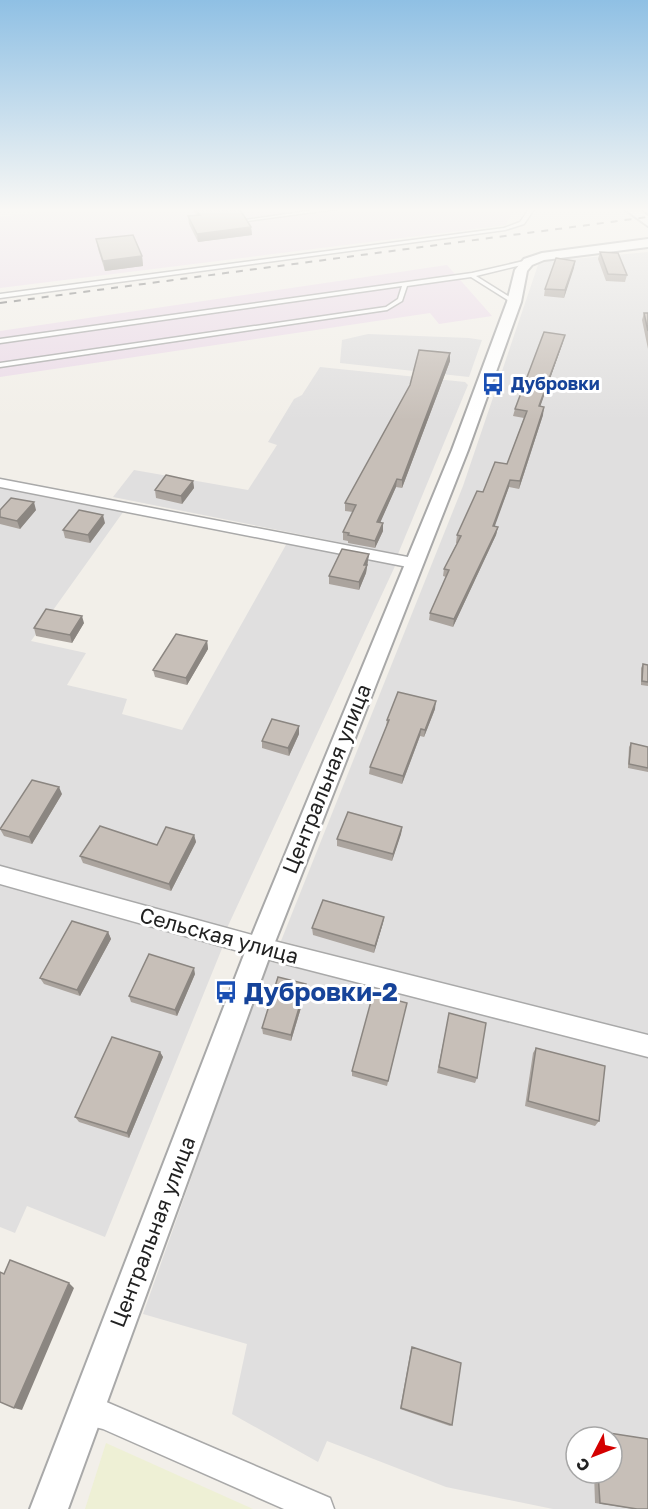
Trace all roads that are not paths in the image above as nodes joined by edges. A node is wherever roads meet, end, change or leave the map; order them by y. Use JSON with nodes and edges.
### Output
{"nodes":[{"id":1,"x":133,"y":278,"type":"edge"},
{"id":2,"x":447,"y":278,"type":"edge"},
{"id":3,"x":477,"y":278,"type":"edge"},
{"id":4,"x":519,"y":278,"type":"edge"},
{"id":5,"x":405,"y":284,"type":"junction"},
{"id":6,"x":0,"y":296,"type":"edge"},
{"id":7,"x":514,"y":302,"type":"junction"},
{"id":8,"x":0,"y":341,"type":"edge"},
{"id":9,"x":0,"y":365,"type":"edge"},
{"id":10,"x":0,"y":483,"type":"edge"},
{"id":11,"x":413,"y":563,"type":"junction"},
{"id":12,"x":0,"y":875,"type":"edge"},
{"id":13,"x":260,"y":947,"type":"junction"},
{"id":14,"x":648,"y":1046,"type":"edge"},
{"id":15,"x":85,"y":1412,"type":"junction"},
{"id":16,"x":49,"y":1509,"type":"edge"},
{"id":17,"x":319,"y":1509,"type":"edge"}],
"edges":[{"from":1,"to":6,"type":"lane"},
{"from":2,"to":5,"type":"lane"},
{"from":3,"to":7,"type":"lane"},
{"from":4,"to":7,"type":"street","name":"Центральная улица"},
{"from":5,"to":8,"type":"lane"},
{"from":5,"to":9,"type":"lane"},
{"from":7,"to":11,"type":"street","name":"Центральная улица"},
{"from":10,"to":11,"type":"street"},
{"from":11,"to":13,"type":"street","name":"Центральная улица"},
{"from":12,"to":13,"type":"street","name":"Сельская улица"},
{"from":13,"to":14,"type":"street","name":"Сельская улица"},
{"from":13,"to":15,"type":"street","name":"Центральная улица"},
{"from":15,"to":16,"type":"street","name":"Центральная улица"},
{"from":15,"to":17,"type":"street"}]}
